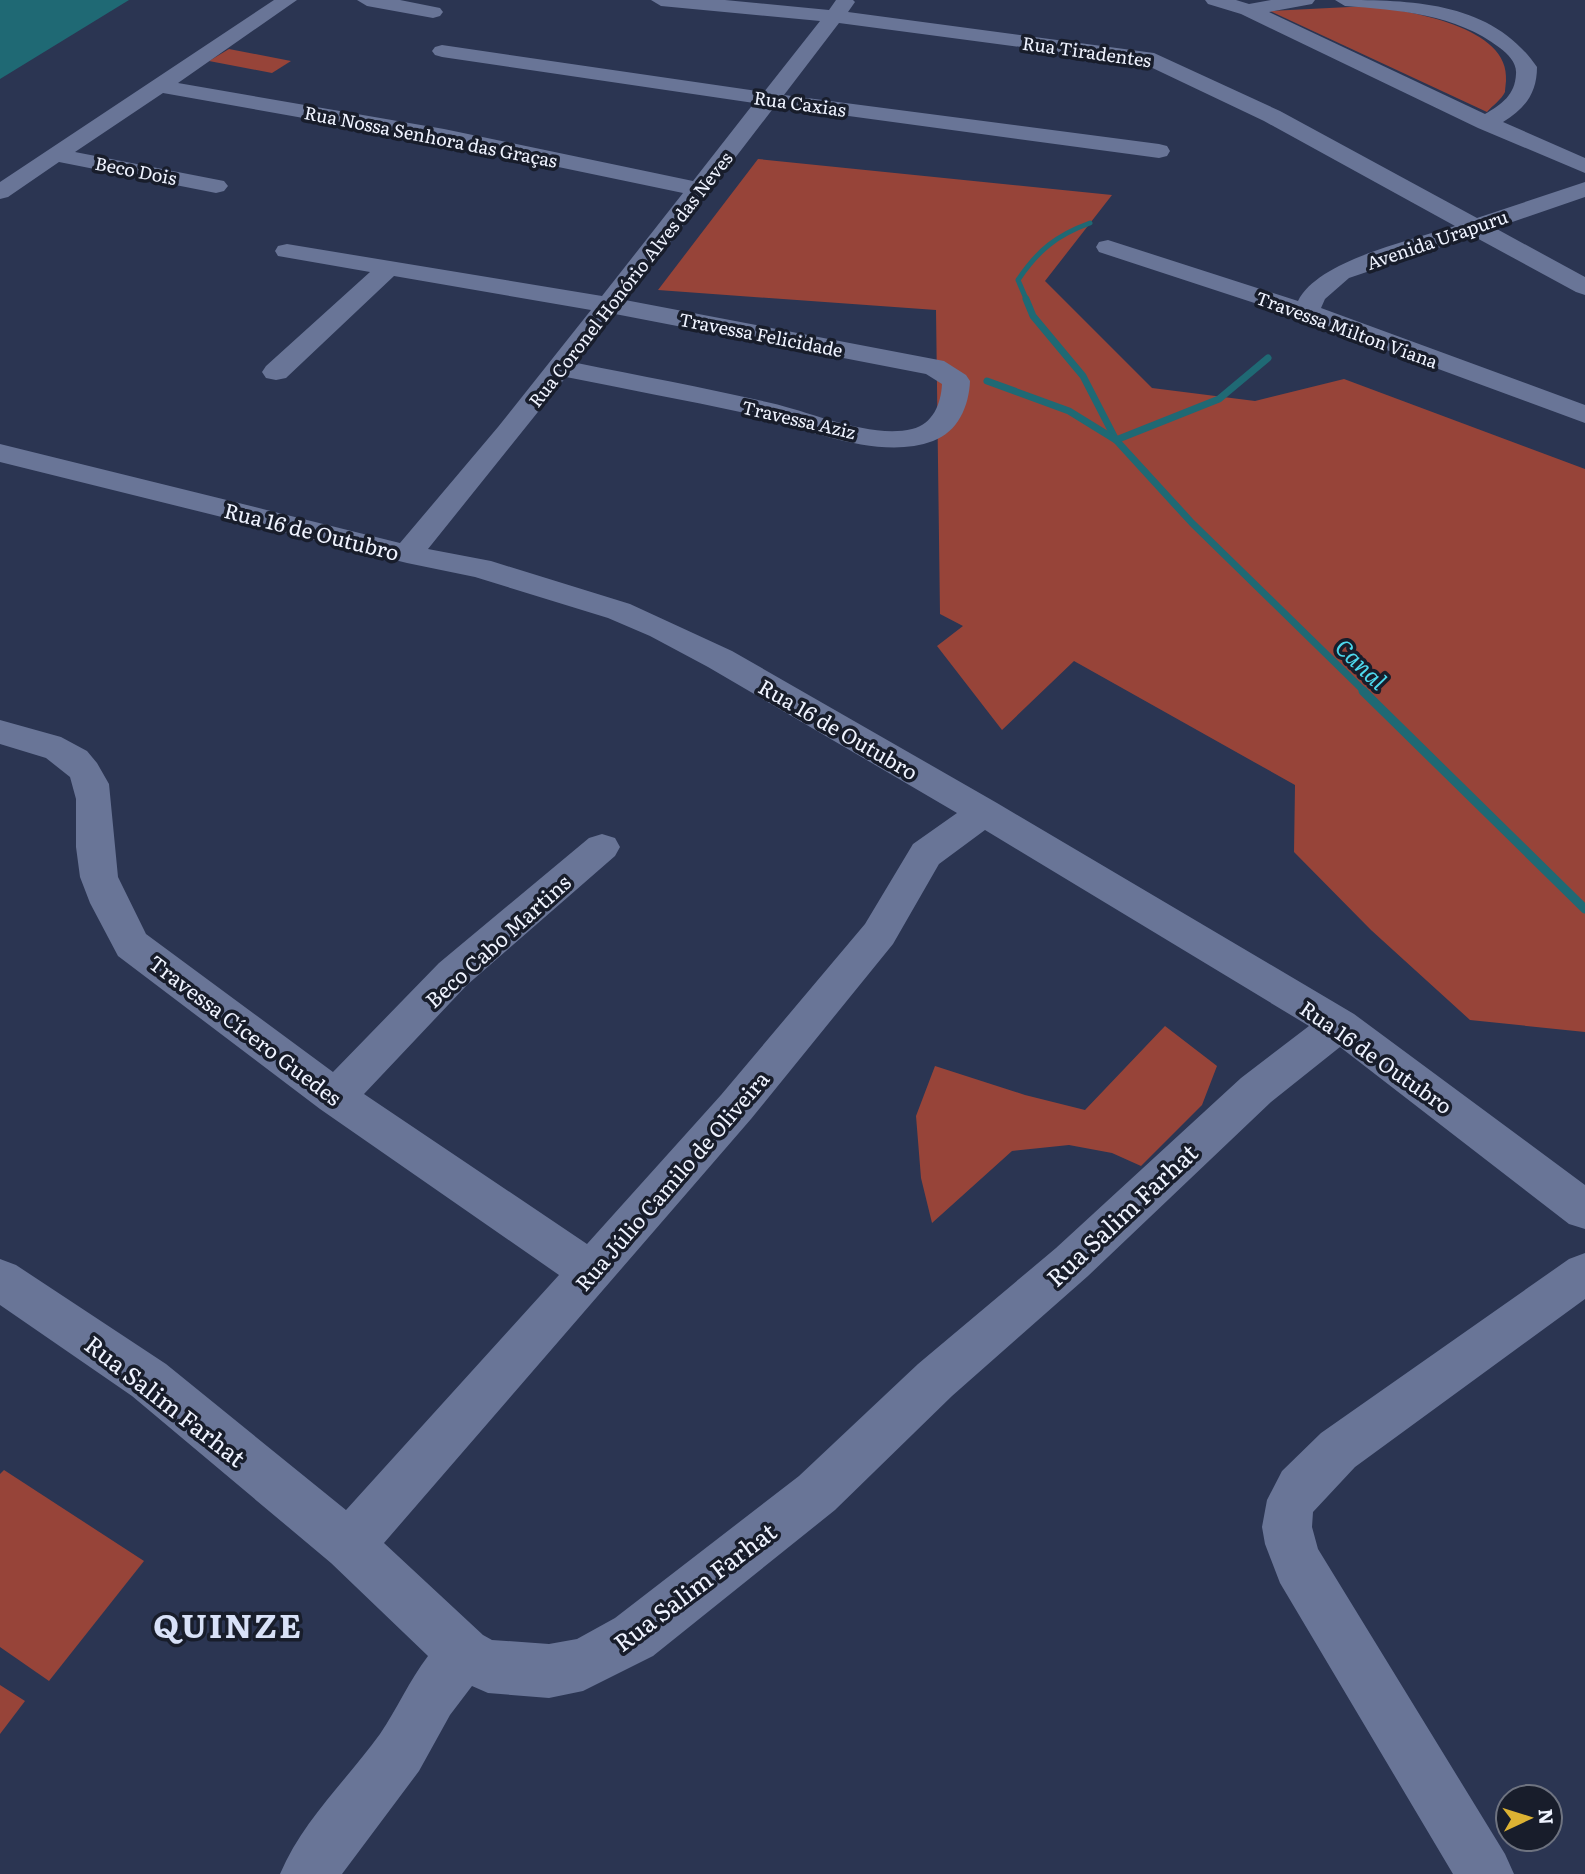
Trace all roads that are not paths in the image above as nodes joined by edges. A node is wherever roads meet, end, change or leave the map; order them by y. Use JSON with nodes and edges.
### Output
{"nodes":[{"id":1,"x":367,"y":0,"type":"edge"},
{"id":2,"x":661,"y":0,"type":"edge"},
{"id":3,"x":1216,"y":0,"type":"edge"},
{"id":4,"x":1305,"y":0,"type":"edge"},
{"id":5,"x":1345,"y":0,"type":"edge"},
{"id":6,"x":244,"y":3,"type":"dead end"},
{"id":7,"x":278,"y":5,"type":"edge"},
{"id":8,"x":841,"y":8,"type":"edge"},
{"id":9,"x":1248,"y":10,"type":"junction"},
{"id":10,"x":433,"y":12,"type":"dead end"},
{"id":11,"x":442,"y":51,"type":"dead end"},
{"id":12,"x":160,"y":86,"type":"junction"},
{"id":13,"x":768,"y":99,"type":"junction"},
{"id":14,"x":1486,"y":123,"type":"junction"},
{"id":15,"x":1159,"y":151,"type":"dead end"},
{"id":16,"x":56,"y":155,"type":"junction"},
{"id":17,"x":1585,"y":166,"type":"edge"},
{"id":18,"x":216,"y":186,"type":"dead end"},
{"id":19,"x":1585,"y":189,"type":"edge"},
{"id":20,"x":701,"y":190,"type":"junction"},
{"id":21,"x":0,"y":192,"type":"edge"},
{"id":22,"x":1473,"y":226,"type":"junction"},
{"id":23,"x":1108,"y":247,"type":"dead end"},
{"id":24,"x":287,"y":251,"type":"dead end"},
{"id":25,"x":388,"y":268,"type":"junction"},
{"id":26,"x":1585,"y":287,"type":"edge"},
{"id":27,"x":610,"y":305,"type":"junction"},
{"id":28,"x":1306,"y":312,"type":"junction"},
{"id":29,"x":913,"y":363,"type":"joint"},
{"id":30,"x":561,"y":368,"type":"junction"},
{"id":31,"x":276,"y":372,"type":"dead end"},
{"id":32,"x":1585,"y":415,"type":"edge"},
{"id":33,"x":0,"y":453,"type":"edge"},
{"id":34,"x":407,"y":554,"type":"junction"},
{"id":35,"x":0,"y":732,"type":"edge"},
{"id":36,"x":984,"y":812,"type":"junction"},
{"id":37,"x":602,"y":847,"type":"dead end"},
{"id":38,"x":1340,"y":1024,"type":"junction"},
{"id":39,"x":335,"y":1097,"type":"junction"},
{"id":40,"x":1585,"y":1210,"type":"edge"},
{"id":41,"x":592,"y":1272,"type":"junction"},
{"id":42,"x":1585,"y":1273,"type":"edge"},
{"id":43,"x":0,"y":1279,"type":"edge"},
{"id":44,"x":349,"y":1545,"type":"junction"},
{"id":45,"x":464,"y":1654,"type":"junction"},
{"id":46,"x":309,"y":1874,"type":"edge"},
{"id":47,"x":1485,"y":1874,"type":"edge"}],
"edges":[{"from":1,"to":10,"type":"street"},
{"from":2,"to":8,"type":"street","name":"Rua Tiradentes"},
{"from":3,"to":9,"type":"street"},
{"from":4,"to":9,"type":"street"},
{"from":5,"to":14,"type":"street"},
{"from":6,"to":7,"type":"street"},
{"from":7,"to":12,"type":"street"},
{"from":8,"to":13,"type":"street","name":"Rua Coronel Honório Alves das Neves"},
{"from":8,"to":22,"type":"street","name":"Rua Tiradentes"},
{"from":9,"to":14,"type":"street"},
{"from":11,"to":13,"type":"street","name":"Rua Caxias"},
{"from":12,"to":16,"type":"street"},
{"from":12,"to":20,"type":"street","name":"Rua Nossa Senhora das Graças"},
{"from":13,"to":15,"type":"street","name":"Rua Caxias"},
{"from":13,"to":20,"type":"street","name":"Rua Coronel Honório Alves das Neves"},
{"from":14,"to":17,"type":"street"},
{"from":16,"to":18,"type":"street","name":"Beco Dois"},
{"from":16,"to":21,"type":"street"},
{"from":19,"to":22,"type":"street","name":"Avenida Urapuru"},
{"from":20,"to":27,"type":"street","name":"Rua Coronel Honório Alves das Neves"},
{"from":22,"to":26,"type":"street","name":"Rua Tiradentes"},
{"from":22,"to":28,"type":"street","name":"Avenida Urapuru"},
{"from":23,"to":28,"type":"street","name":"Travessa Milton Viana"},
{"from":24,"to":25,"type":"street","name":"Travessa Felicidade"},
{"from":25,"to":27,"type":"street","name":"Travessa Felicidade"},
{"from":25,"to":31,"type":"street"},
{"from":27,"to":29,"type":"street","name":"Travessa Felicidade"},
{"from":27,"to":30,"type":"street","name":"Rua Coronel Honório Alves das Neves"},
{"from":28,"to":32,"type":"street","name":"Travessa Milton Viana"},
{"from":29,"to":30,"type":"street","name":"Travessa Aziz"},
{"from":30,"to":34,"type":"street","name":"Rua Coronel Honório Alves das Neves"},
{"from":33,"to":34,"type":"street","name":"Rua 16 de Outubro"},
{"from":34,"to":36,"type":"street","name":"Rua 16 de Outubro"},
{"from":35,"to":39,"type":"street","name":"Travessa Cícero Guedes"},
{"from":36,"to":38,"type":"street","name":"Rua 16 de Outubro"},
{"from":36,"to":41,"type":"street","name":"Rua Júlio Camilo de Oliveira"},
{"from":37,"to":39,"type":"street","name":"Beco Cabo Martins"},
{"from":38,"to":40,"type":"street","name":"Rua 16 de Outubro"},
{"from":38,"to":45,"type":"street","name":"Rua Salim Farhat"},
{"from":39,"to":41,"type":"street","name":"Travessa Cícero Guedes"},
{"from":41,"to":44,"type":"street","name":"Rua Júlio Camilo de Oliveira"},
{"from":42,"to":47,"type":"street"},
{"from":43,"to":44,"type":"street","name":"Rua Salim Farhat"},
{"from":44,"to":45,"type":"street","name":"Rua Salim Farhat"},
{"from":45,"to":46,"type":"street"}]}
